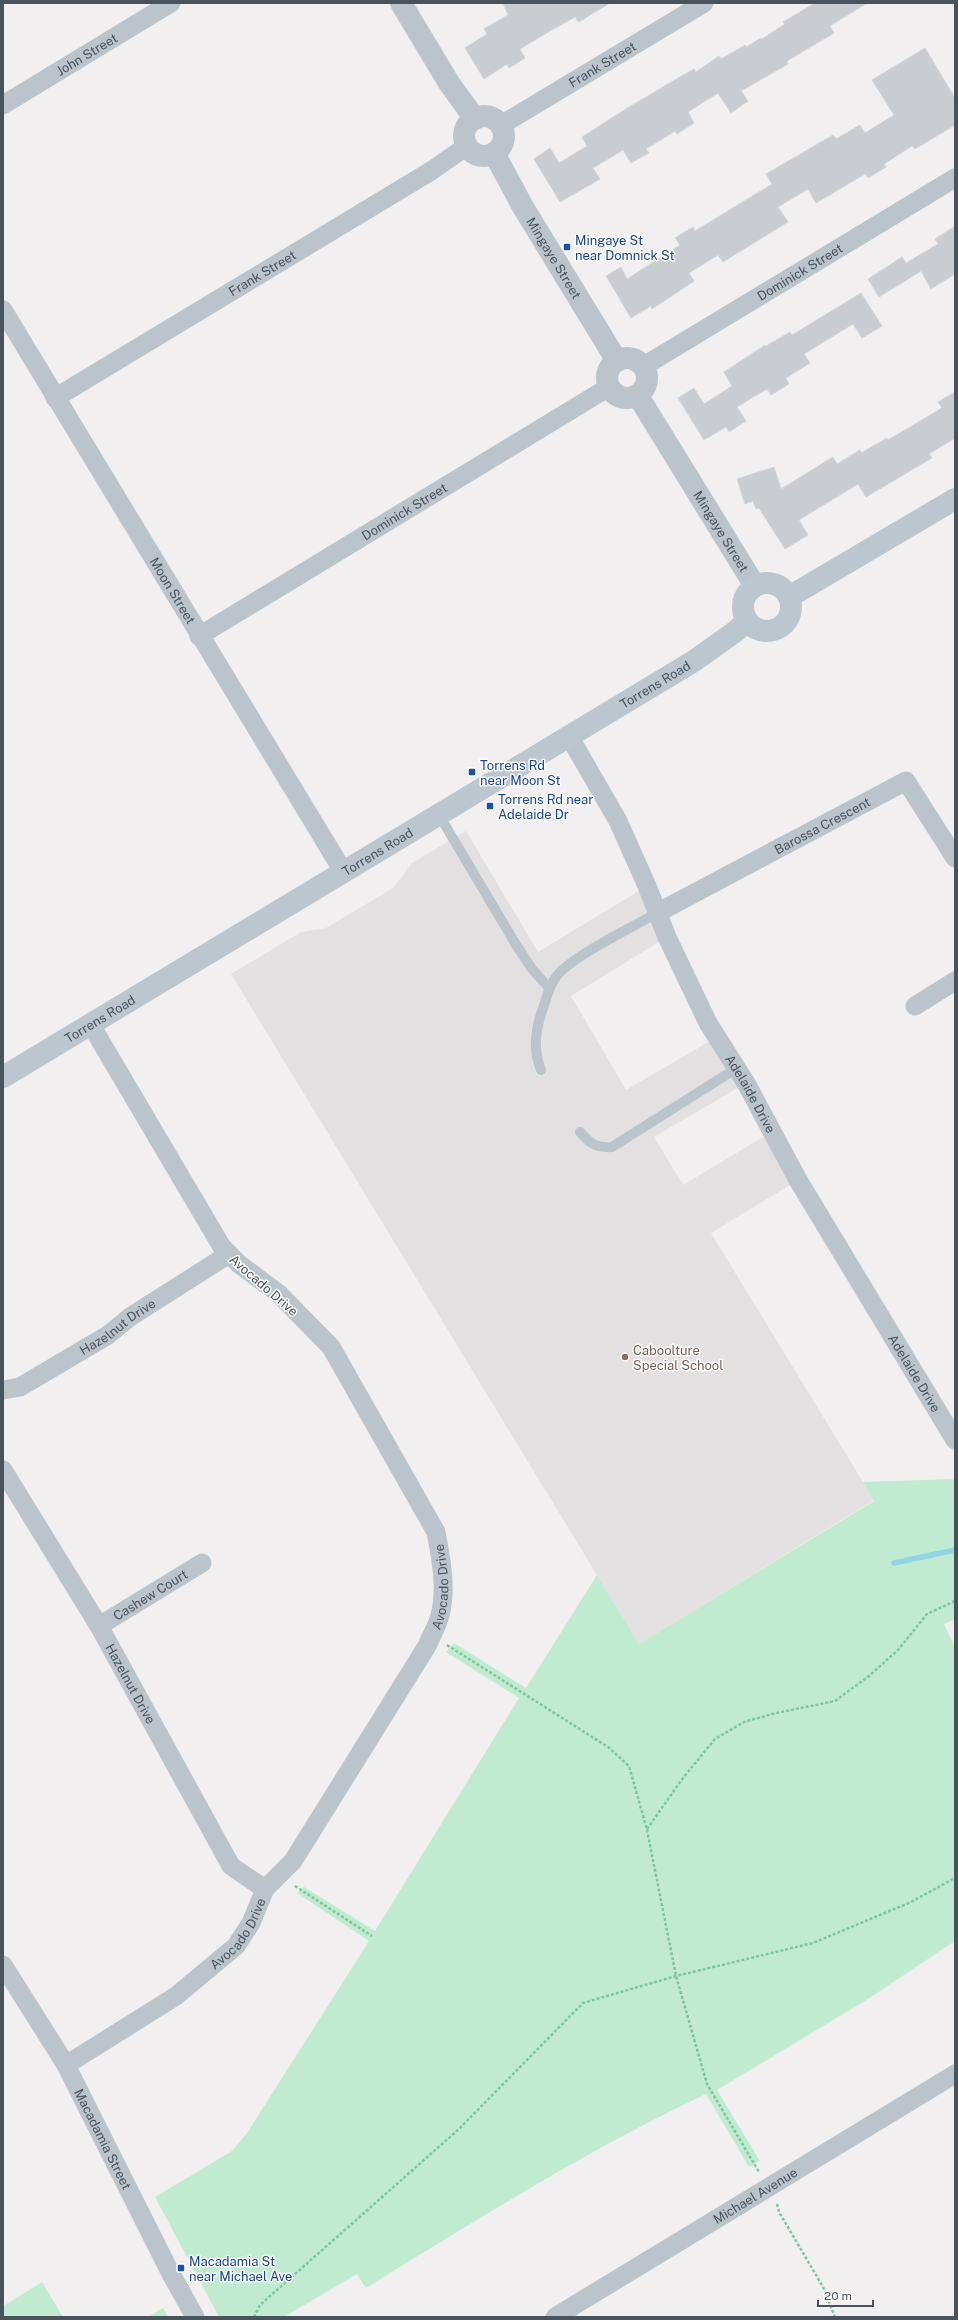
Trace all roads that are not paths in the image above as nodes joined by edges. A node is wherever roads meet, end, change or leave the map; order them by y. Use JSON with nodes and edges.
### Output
{"nodes":[{"id":1,"x":171,"y":3,"type":"edge"},
{"id":2,"x":402,"y":3,"type":"edge"},
{"id":3,"x":704,"y":3,"type":"edge"},
{"id":4,"x":3,"y":105,"type":"edge"},
{"id":5,"x":475,"y":119,"type":"junction"},
{"id":6,"x":501,"y":125,"type":"junction"},
{"id":7,"x":467,"y":146,"type":"junction"},
{"id":8,"x":494,"y":153,"type":"junction"},
{"id":9,"x":955,"y":178,"type":"edge"},
{"id":10,"x":3,"y":310,"type":"edge"},
{"id":11,"x":617,"y":361,"type":"junction"},
{"id":12,"x":644,"y":366,"type":"junction"},
{"id":13,"x":609,"y":387,"type":"junction"},
{"id":14,"x":638,"y":396,"type":"junction"},
{"id":15,"x":55,"y":398,"type":"junction"},
{"id":16,"x":955,"y":499,"type":"edge"},
{"id":17,"x":755,"y":586,"type":"junction"},
{"id":18,"x":789,"y":597,"type":"junction"},
{"id":19,"x":747,"y":621,"type":"junction"},
{"id":20,"x":200,"y":636,"type":"junction"},
{"id":21,"x":568,"y":736,"type":"junction"},
{"id":22,"x":439,"y":815,"type":"junction"},
{"id":23,"x":955,"y":858,"type":"edge"},
{"id":24,"x":343,"y":871,"type":"junction"},
{"id":25,"x":657,"y":913,"type":"junction"},
{"id":26,"x":955,"y":981,"type":"edge"},
{"id":27,"x":550,"y":989,"type":"junction"},
{"id":28,"x":915,"y":1006,"type":"dead end"},
{"id":29,"x":91,"y":1025,"type":"junction"},
{"id":30,"x":737,"y":1068,"type":"junction"},
{"id":31,"x":541,"y":1070,"type":"dead end"},
{"id":32,"x":3,"y":1077,"type":"edge"},
{"id":33,"x":580,"y":1132,"type":"dead end"},
{"id":34,"x":229,"y":1254,"type":"junction"},
{"id":35,"x":3,"y":1390,"type":"edge"},
{"id":36,"x":955,"y":1440,"type":"edge"},
{"id":37,"x":3,"y":1470,"type":"edge"},
{"id":38,"x":202,"y":1563,"type":"dead end"},
{"id":39,"x":99,"y":1626,"type":"junction"},
{"id":40,"x":265,"y":1889,"type":"junction"},
{"id":41,"x":3,"y":1965,"type":"edge"},
{"id":42,"x":66,"y":2064,"type":"junction"},
{"id":43,"x":955,"y":2074,"type":"edge"},
{"id":44,"x":195,"y":2317,"type":"edge"},
{"id":45,"x":555,"y":2317,"type":"edge"}],
"edges":[{"from":1,"to":4,"type":"street","name":"John Street"},
{"from":2,"to":5,"type":"street"},
{"from":3,"to":6,"type":"street","name":"Frank Street"},
{"from":5,"to":6,"type":"street"},
{"from":5,"to":7,"type":"street"},
{"from":6,"to":8,"type":"street"},
{"from":7,"to":8,"type":"street"},
{"from":7,"to":15,"type":"street","name":"Frank Street"},
{"from":8,"to":11,"type":"street","name":"Mingaye Street"},
{"from":9,"to":12,"type":"street","name":"Dominick Street"},
{"from":10,"to":15,"type":"street","name":"Moon Street"},
{"from":11,"to":12,"type":"street"},
{"from":11,"to":13,"type":"street"},
{"from":12,"to":14,"type":"street"},
{"from":13,"to":14,"type":"street"},
{"from":13,"to":20,"type":"street","name":"Dominick Street"},
{"from":14,"to":17,"type":"street","name":"Mingaye Street"},
{"from":15,"to":20,"type":"street","name":"Moon Street"},
{"from":16,"to":18,"type":"main road"},
{"from":17,"to":18,"type":"main road"},
{"from":17,"to":19,"type":"main road"},
{"from":18,"to":19,"type":"main road"},
{"from":19,"to":21,"type":"main road","name":"Torrens Road"},
{"from":20,"to":24,"type":"street","name":"Moon Street"},
{"from":21,"to":22,"type":"main road","name":"Torrens Road"},
{"from":21,"to":25,"type":"street","name":"Adelaide Drive"},
{"from":22,"to":24,"type":"main road","name":"Torrens Road"},
{"from":22,"to":27,"type":"lane"},
{"from":23,"to":25,"type":"street","name":"Barossa Crescent"},
{"from":24,"to":29,"type":"main road","name":"Torrens Road"},
{"from":25,"to":27,"type":"lane"},
{"from":25,"to":30,"type":"street","name":"Adelaide Drive"},
{"from":26,"to":28,"type":"street"},
{"from":27,"to":31,"type":"lane"},
{"from":29,"to":32,"type":"main road","name":"Torrens Road"},
{"from":29,"to":34,"type":"street","name":"Avocado Drive"},
{"from":30,"to":33,"type":"lane"},
{"from":30,"to":36,"type":"street","name":"Adelaide Drive"},
{"from":34,"to":35,"type":"street","name":"Hazelnut Drive"},
{"from":34,"to":40,"type":"street","name":"Avocado Drive"},
{"from":37,"to":39,"type":"street","name":"Hazelnut Drive"},
{"from":38,"to":39,"type":"street","name":"Cashew Court"},
{"from":39,"to":40,"type":"street","name":"Hazelnut Drive"},
{"from":40,"to":42,"type":"street","name":"Avocado Drive"},
{"from":41,"to":42,"type":"street","name":"Macadamia Street"},
{"from":42,"to":44,"type":"street","name":"Macadamia Street"},
{"from":43,"to":45,"type":"street","name":"Michael Avenue"}]}
